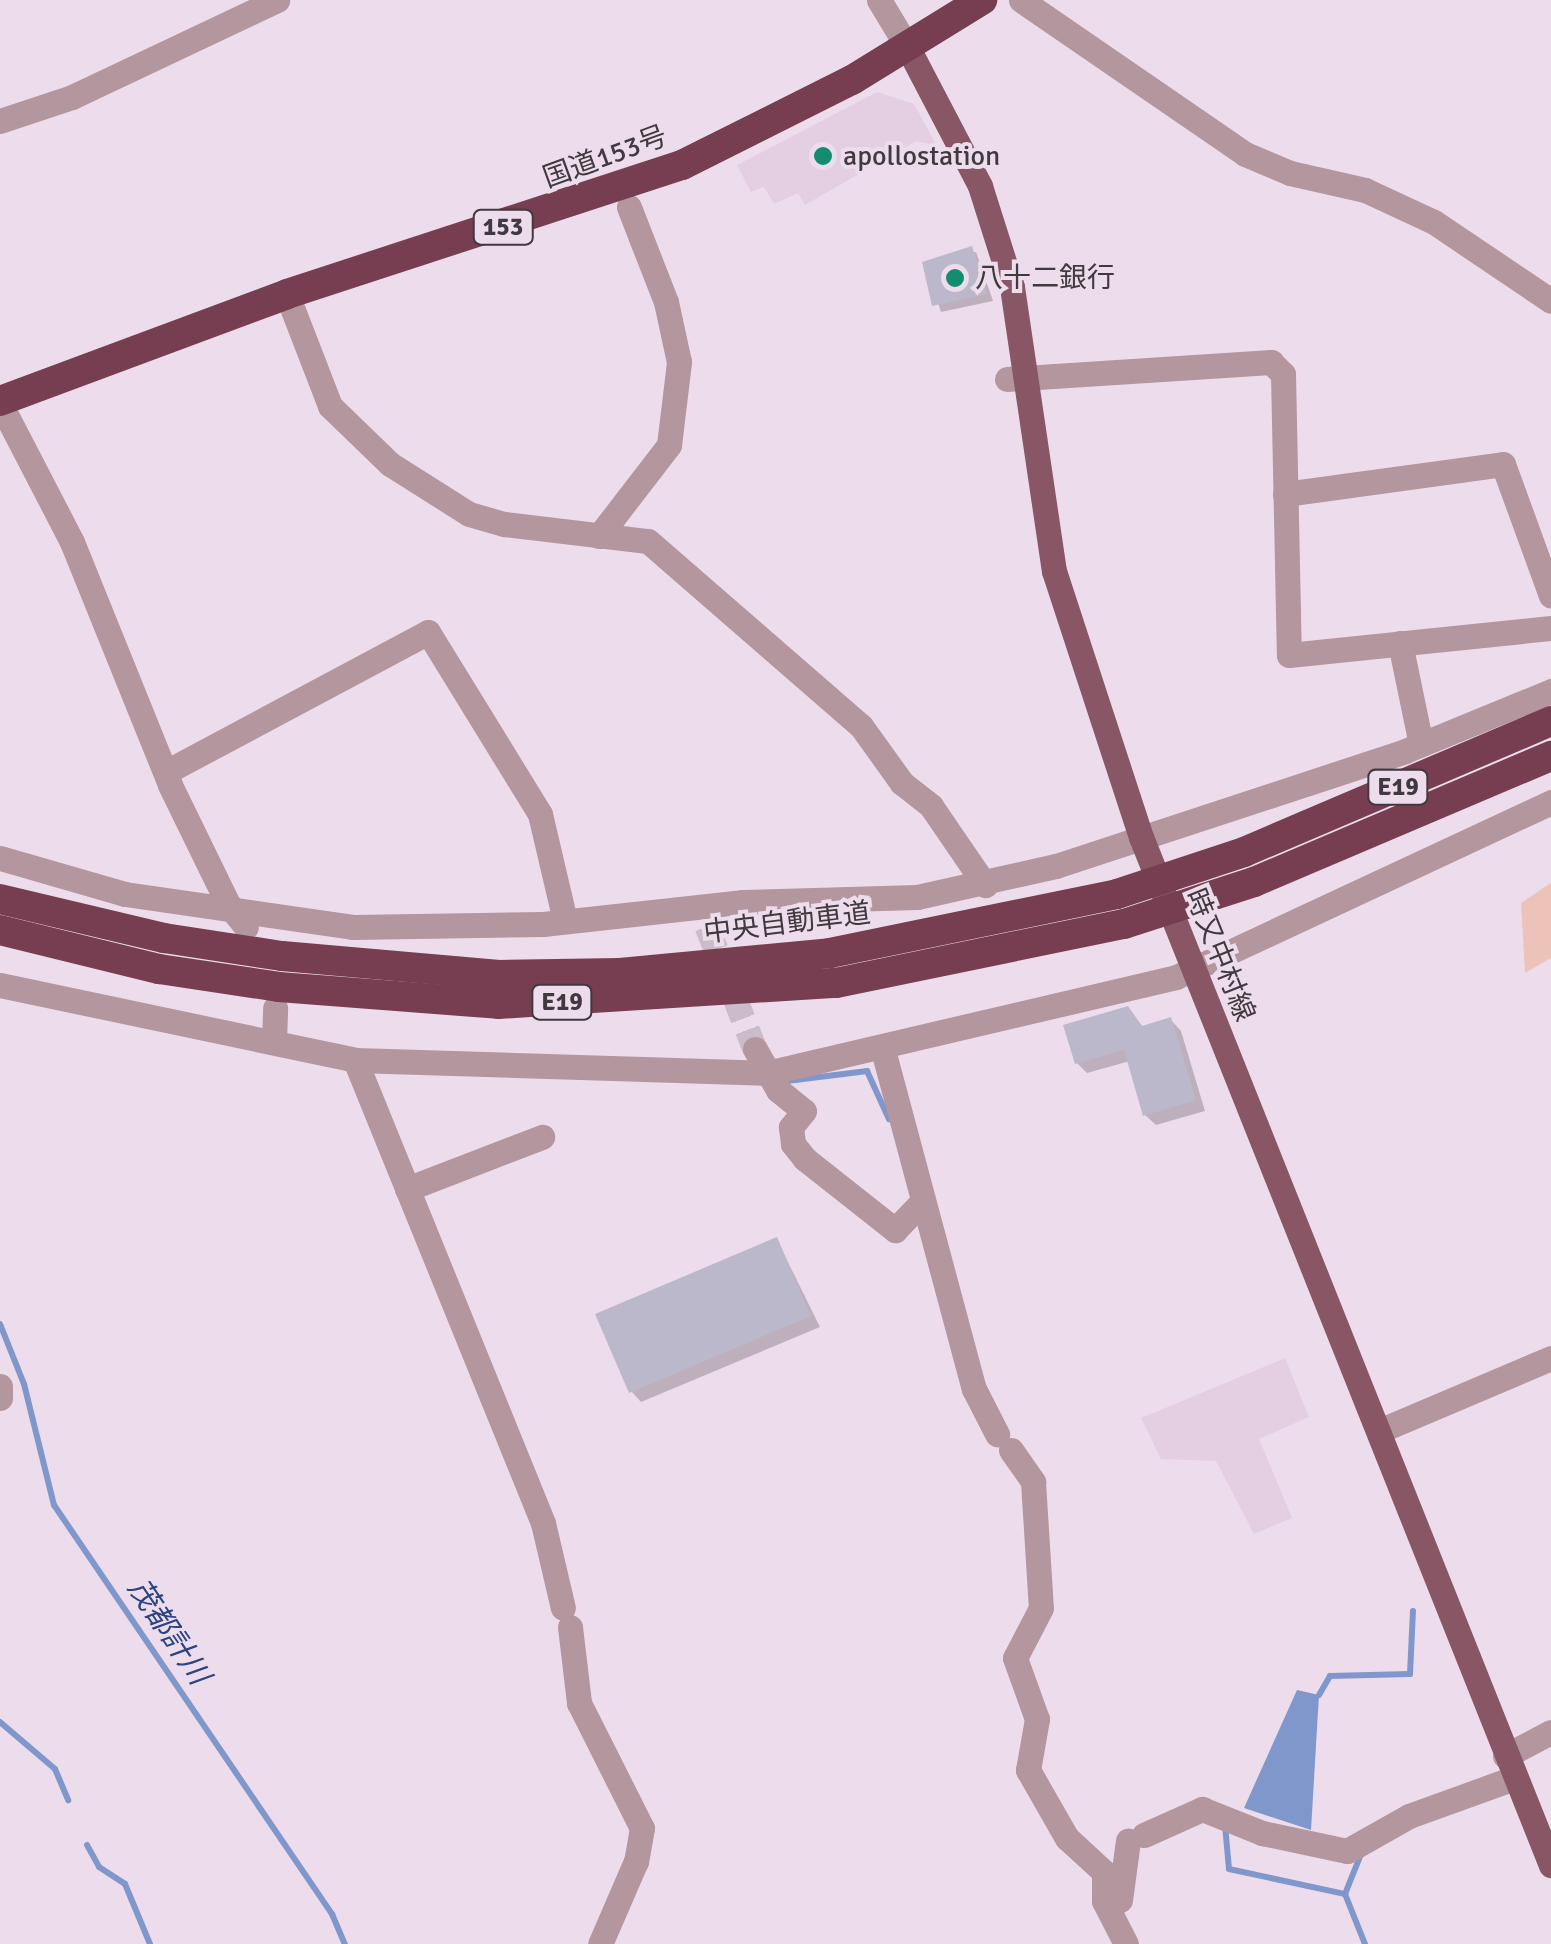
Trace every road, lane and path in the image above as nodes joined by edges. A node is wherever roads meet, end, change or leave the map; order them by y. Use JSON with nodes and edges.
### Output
{"nodes":[{"id":1,"x":277,"y":0,"type":"edge"},
{"id":2,"x":879,"y":0,"type":"edge"},
{"id":3,"x":982,"y":0,"type":"edge"},
{"id":4,"x":1021,"y":0,"type":"edge"},
{"id":5,"x":908,"y":48,"type":"junction"},
{"id":6,"x":0,"y":121,"type":"edge"},
{"id":7,"x":629,"y":207,"type":"dead end"},
{"id":8,"x":1551,"y":301,"type":"edge"},
{"id":9,"x":294,"y":310,"type":"dead end"},
{"id":10,"x":1017,"y":378,"type":"junction"},
{"id":11,"x":0,"y":402,"type":"edge"},
{"id":12,"x":1285,"y":494,"type":"junction"},
{"id":13,"x":600,"y":536,"type":"junction"},
{"id":14,"x":1551,"y":596,"type":"edge"},
{"id":15,"x":1551,"y":628,"type":"edge"},
{"id":16,"x":1400,"y":644,"type":"junction"},
{"id":17,"x":1551,"y":691,"type":"edge"},
{"id":18,"x":1551,"y":721,"type":"edge"},
{"id":19,"x":1421,"y":744,"type":"junction"},
{"id":20,"x":1551,"y":756,"type":"edge"},
{"id":21,"x":166,"y":772,"type":"junction"},
{"id":22,"x":1551,"y":802,"type":"edge"},
{"id":23,"x":1141,"y":837,"type":"junction"},
{"id":24,"x":0,"y":858,"type":"edge"},
{"id":25,"x":985,"y":885,"type":"junction"},
{"id":26,"x":0,"y":899,"type":"edge"},
{"id":27,"x":228,"y":904,"type":"junction"},
{"id":28,"x":565,"y":921,"type":"junction"},
{"id":29,"x":246,"y":927,"type":"dead end"},
{"id":30,"x":0,"y":930,"type":"edge"},
{"id":31,"x":1194,"y":971,"type":"junction"},
{"id":32,"x":0,"y":985,"type":"edge"},
{"id":33,"x":275,"y":1008,"type":"dead end"},
{"id":34,"x":274,"y":1041,"type":"junction"},
{"id":35,"x":755,"y":1049,"type":"tunnel mouth"},
{"id":36,"x":884,"y":1050,"type":"junction"},
{"id":37,"x":355,"y":1060,"type":"junction"},
{"id":38,"x":766,"y":1073,"type":"junction"},
{"id":39,"x":542,"y":1137,"type":"dead end"},
{"id":40,"x":407,"y":1188,"type":"junction"},
{"id":41,"x":922,"y":1202,"type":"junction"},
{"id":42,"x":1551,"y":1358,"type":"edge"},
{"id":43,"x":0,"y":1386,"type":"edge"},
{"id":44,"x":0,"y":1398,"type":"edge"},
{"id":45,"x":1379,"y":1432,"type":"junction"},
{"id":46,"x":1551,"y":1732,"type":"edge"},
{"id":47,"x":1509,"y":1767,"type":"junction"},
{"id":48,"x":1550,"y":1859,"type":"edge"},
{"id":49,"x":1122,"y":1935,"type":"edge"},
{"id":50,"x":600,"y":1944,"type":"edge"}],
"edges":[{"from":1,"to":6,"type":"street"},
{"from":2,"to":5,"type":"street"},
{"from":3,"to":5,"type":"highway","name":"国道153号","number":"153"},
{"from":4,"to":8,"type":"street"},
{"from":5,"to":10,"type":"main road","name":"時又中村線"},
{"from":5,"to":11,"type":"highway","name":"国道153号","number":"153"},
{"from":7,"to":13,"type":"street"},
{"from":9,"to":13,"type":"street"},
{"from":10,"to":12,"type":"street"},
{"from":10,"to":23,"type":"main road","name":"時又中村線"},
{"from":11,"to":21,"type":"street"},
{"from":12,"to":14,"type":"street"},
{"from":12,"to":16,"type":"street"},
{"from":13,"to":25,"type":"street"},
{"from":15,"to":16,"type":"street"},
{"from":16,"to":19,"type":"street"},
{"from":17,"to":19,"type":"street"},
{"from":18,"to":26,"type":"highway","name":"中央自動車道","number":"E19","bridge":true},
{"from":19,"to":23,"type":"street"},
{"from":20,"to":30,"type":"highway","number":"E19","bridge":true},
{"from":21,"to":27,"type":"street"},
{"from":21,"to":28,"type":"street"},
{"from":22,"to":31,"type":"street"},
{"from":23,"to":25,"type":"street"},
{"from":23,"to":31,"type":"main road","name":"時又中村線"},
{"from":24,"to":27,"type":"street"},
{"from":25,"to":28,"type":"street"},
{"from":27,"to":28,"type":"street"},
{"from":27,"to":29,"type":"street"},
{"from":31,"to":36,"type":"street"},
{"from":31,"to":45,"type":"main road","name":"時又中村線"},
{"from":32,"to":34,"type":"street"},
{"from":33,"to":34,"type":"street"},
{"from":34,"to":37,"type":"street"},
{"from":35,"to":38,"type":"street"},
{"from":36,"to":38,"type":"street"},
{"from":36,"to":41,"type":"street"},
{"from":37,"to":38,"type":"street"},
{"from":37,"to":40,"type":"street"},
{"from":38,"to":41,"type":"street"},
{"from":39,"to":40,"type":"street"},
{"from":40,"to":50,"type":"street"},
{"from":41,"to":49,"type":"street"},
{"from":42,"to":45,"type":"street"},
{"from":43,"to":44,"type":"street"},
{"from":45,"to":47,"type":"main road","name":"時又中村線"},
{"from":46,"to":47,"type":"street"},
{"from":47,"to":48,"type":"main road","name":"時又中村線"},
{"from":47,"to":49,"type":"street"}]}
